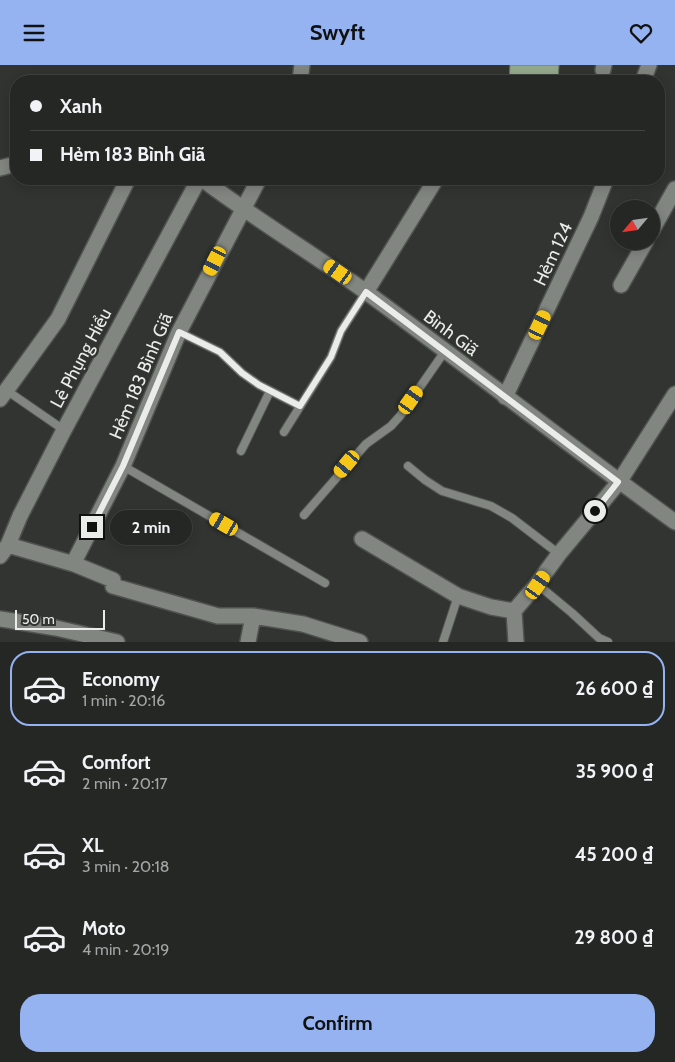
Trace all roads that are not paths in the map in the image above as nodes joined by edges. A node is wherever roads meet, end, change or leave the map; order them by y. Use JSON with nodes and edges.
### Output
{"nodes":[{"id":1,"x":125,"y":185,"type":"edge"},
{"id":2,"x":197,"y":185,"type":"edge"},
{"id":3,"x":208,"y":185,"type":"edge"},
{"id":4,"x":256,"y":185,"type":"edge"},
{"id":5,"x":432,"y":185,"type":"edge"},
{"id":6,"x":604,"y":185,"type":"edge"},
{"id":7,"x":675,"y":189,"type":"edge"},
{"id":8,"x":242,"y":209,"type":"junction"},
{"id":9,"x":660,"y":216,"type":"edge"},
{"id":10,"x":641,"y":250,"type":"edge"},
{"id":11,"x":621,"y":285,"type":"dead end"},
{"id":12,"x":366,"y":292,"type":"junction"},
{"id":13,"x":179,"y":332,"type":"junction"},
{"id":14,"x":444,"y":351,"type":"junction"},
{"id":15,"x":270,"y":391,"type":"junction"},
{"id":16,"x":3,"y":394,"type":"edge"},
{"id":17,"x":675,"y":394,"type":"edge"},
{"id":18,"x":505,"y":397,"type":"junction"},
{"id":19,"x":300,"y":406,"type":"junction"},
{"id":20,"x":64,"y":431,"type":"junction"},
{"id":21,"x":284,"y":432,"type":"dead end"},
{"id":22,"x":242,"y":451,"type":"dead end"},
{"id":23,"x":123,"y":466,"type":"junction"},
{"id":24,"x":408,"y":466,"type":"dead end"},
{"id":25,"x":618,"y":482,"type":"junction"},
{"id":26,"x":304,"y":515,"type":"dead end"},
{"id":27,"x":675,"y":523,"type":"edge"},
{"id":28,"x":362,"y":539,"type":"dead end"},
{"id":29,"x":4,"y":551,"type":"edge"},
{"id":30,"x":559,"y":554,"type":"junction"},
{"id":31,"x":76,"y":558,"type":"dead end"},
{"id":32,"x":325,"y":583,"type":"dead end"},
{"id":33,"x":538,"y":585,"type":"junction"},
{"id":34,"x":458,"y":596,"type":"junction"},
{"id":35,"x":514,"y":611,"type":"junction"},
{"id":36,"x":253,"y":616,"type":"junction"},
{"id":37,"x":0,"y":619,"type":"edge"},
{"id":38,"x":117,"y":642,"type":"edge"},
{"id":39,"x":248,"y":642,"type":"edge"},
{"id":40,"x":360,"y":642,"type":"edge"},
{"id":41,"x":443,"y":642,"type":"edge"},
{"id":42,"x":516,"y":642,"type":"edge"},
{"id":43,"x":608,"y":642,"type":"edge"}],
"edges":[{"from":1,"to":16,"type":"street"},
{"from":2,"to":20,"type":"street","name":"Lê Phụng Hiểu"},
{"from":3,"to":8,"type":"street","name":"Bình Giã"},
{"from":4,"to":8,"type":"street","name":"Hẻm 183 Bình Giã"},
{"from":5,"to":12,"type":"street"},
{"from":6,"to":18,"type":"street","name":"Hẻm 124"},
{"from":7,"to":9,"type":"street"},
{"from":8,"to":12,"type":"street","name":"Bình Giã"},
{"from":8,"to":13,"type":"street","name":"Hẻm 183 Bình Giã"},
{"from":10,"to":11,"type":"street"},
{"from":12,"to":14,"type":"street","name":"Bình Giã"},
{"from":12,"to":19,"type":"lane"},
{"from":13,"to":15,"type":"lane"},
{"from":13,"to":23,"type":"street","name":"Hẻm 183 Bình Giã"},
{"from":14,"to":18,"type":"street","name":"Bình Giã"},
{"from":14,"to":26,"type":"lane"},
{"from":15,"to":19,"type":"lane"},
{"from":15,"to":22,"type":"lane"},
{"from":16,"to":20,"type":"lane"},
{"from":17,"to":25,"type":"street"},
{"from":18,"to":25,"type":"street","name":"Bình Giã"},
{"from":19,"to":21,"type":"lane"},
{"from":20,"to":29,"type":"street","name":"Lê Phụng Hiểu"},
{"from":23,"to":31,"type":"street","name":"Hẻm 183 Bình Giã"},
{"from":23,"to":32,"type":"lane"},
{"from":24,"to":30,"type":"lane"},
{"from":25,"to":27,"type":"street","name":"Bình Giã"},
{"from":25,"to":30,"type":"street"},
{"from":28,"to":34,"type":"street"},
{"from":29,"to":36,"type":"street"},
{"from":30,"to":33,"type":"street"},
{"from":33,"to":35,"type":"street"},
{"from":33,"to":43,"type":"lane"},
{"from":34,"to":35,"type":"street"},
{"from":34,"to":41,"type":"lane"},
{"from":35,"to":42,"type":"street"},
{"from":36,"to":39,"type":"street"},
{"from":36,"to":40,"type":"street"},
{"from":37,"to":38,"type":"street"}]}
